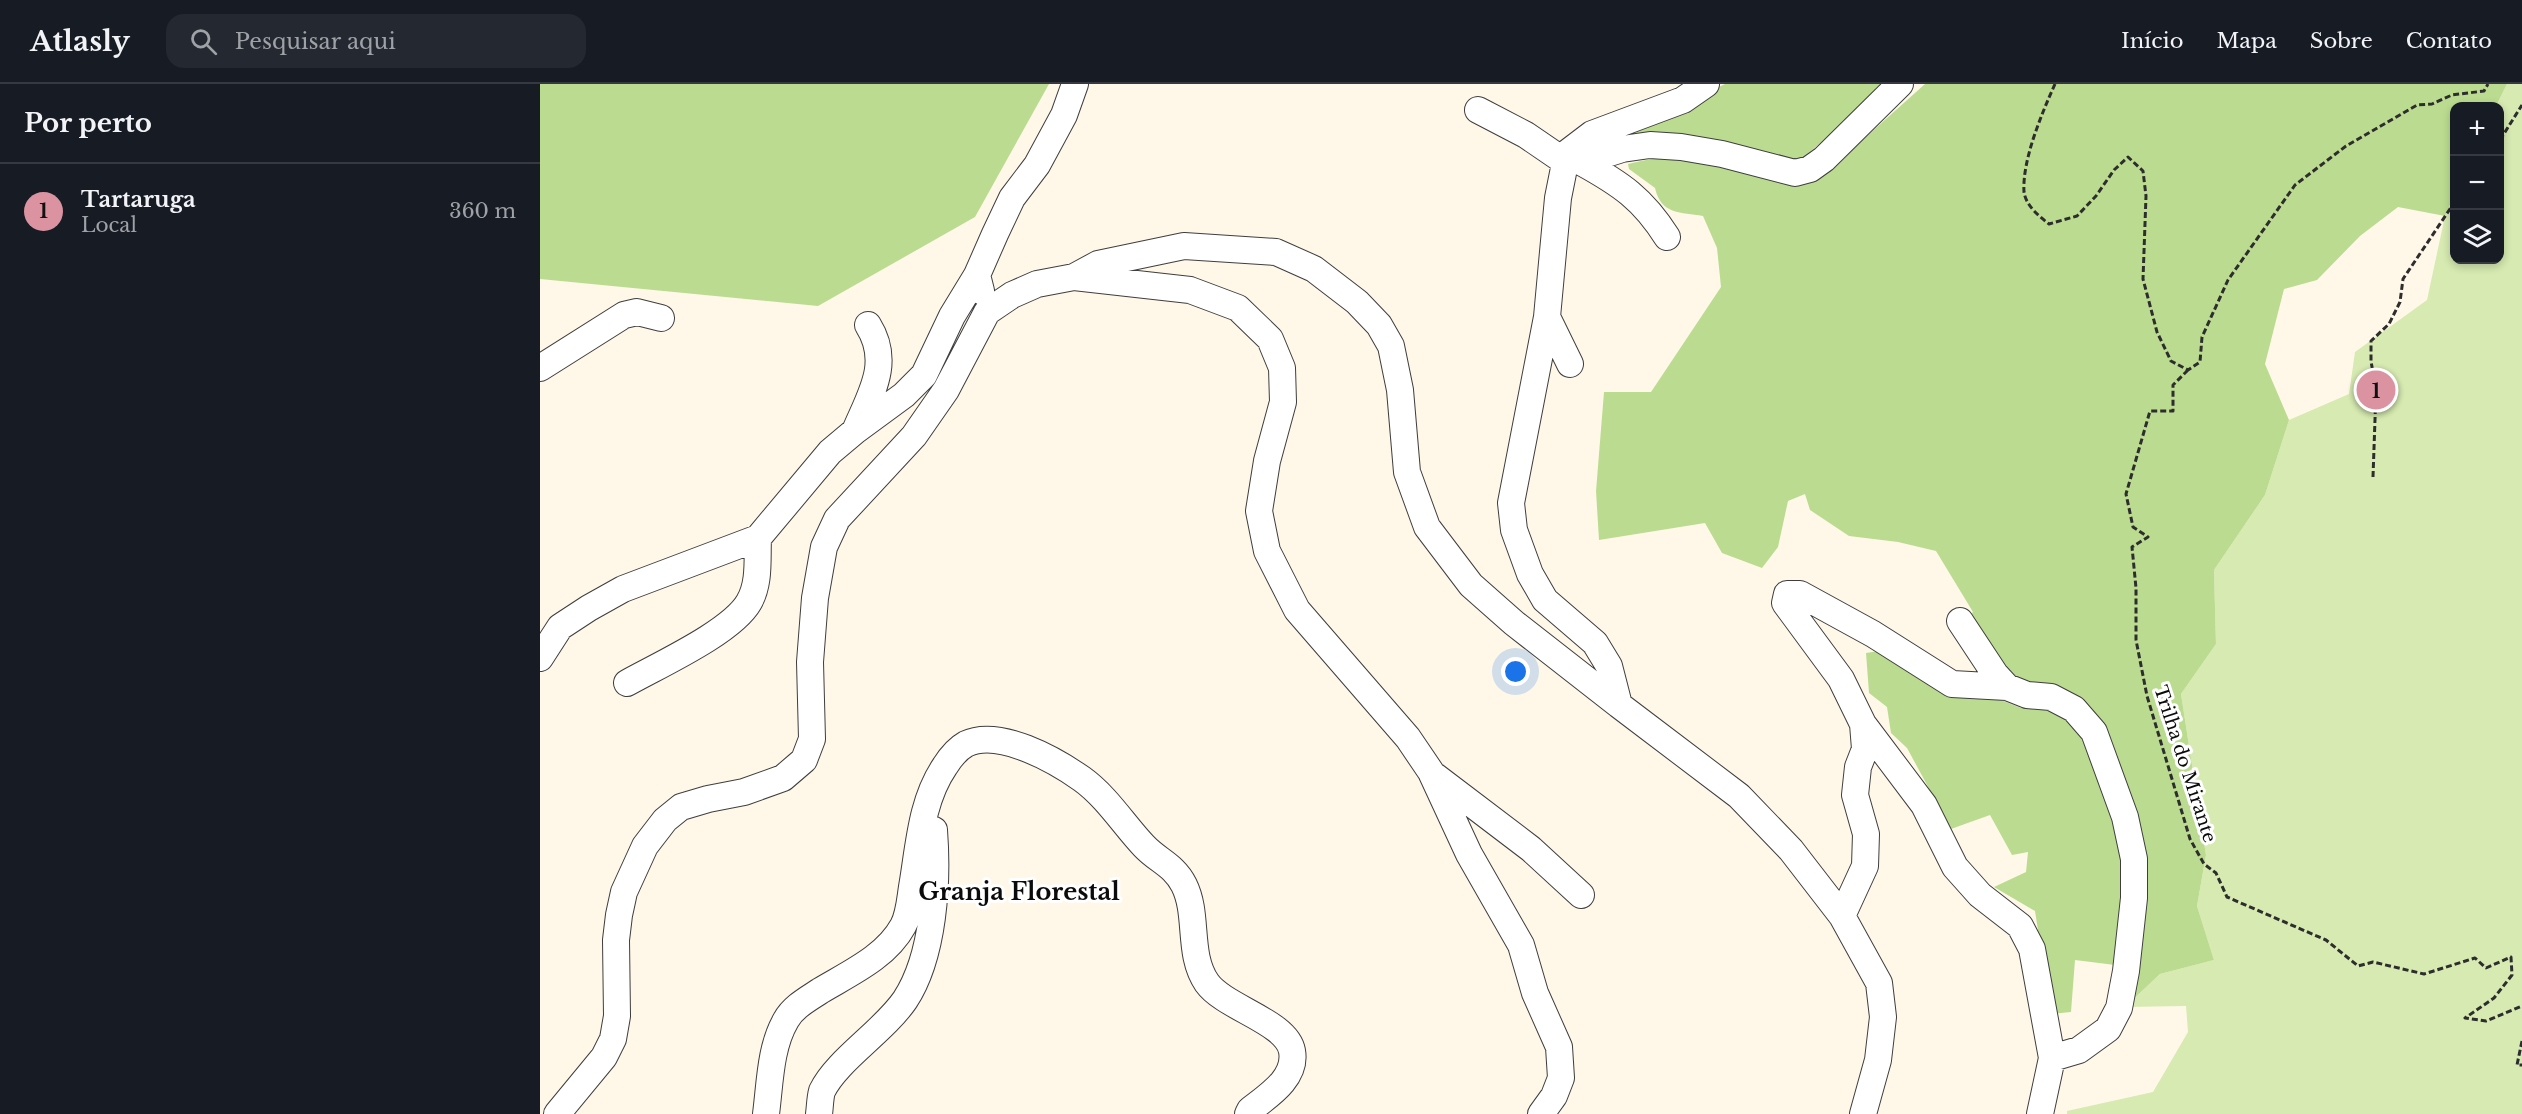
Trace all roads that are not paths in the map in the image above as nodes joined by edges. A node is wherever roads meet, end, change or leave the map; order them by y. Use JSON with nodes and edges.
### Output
{"nodes":[{"id":1,"x":1075,"y":84,"type":"edge"},
{"id":2,"x":1706,"y":84,"type":"edge"},
{"id":3,"x":1900,"y":84,"type":"edge"},
{"id":4,"x":1478,"y":110,"type":"dead end"},
{"id":5,"x":1571,"y":159,"type":"junction"},
{"id":6,"x":1667,"y":237,"type":"dead end"},
{"id":7,"x":977,"y":275,"type":"junction"},
{"id":8,"x":1074,"y":277,"type":"junction"},
{"id":9,"x":987,"y":312,"type":"junction"},
{"id":10,"x":1546,"y":317,"type":"junction"},
{"id":11,"x":661,"y":318,"type":"dead end"},
{"id":12,"x":868,"y":326,"type":"dead end"},
{"id":13,"x":1570,"y":364,"type":"dead end"},
{"id":14,"x":540,"y":368,"type":"edge"},
{"id":15,"x":855,"y":431,"type":"junction"},
{"id":16,"x":758,"y":538,"type":"junction"},
{"id":17,"x":1960,"y":621,"type":"dead end"},
{"id":18,"x":540,"y":658,"type":"edge"},
{"id":19,"x":627,"y":682,"type":"dead end"},
{"id":20,"x":2007,"y":687,"type":"junction"},
{"id":21,"x":1619,"y":705,"type":"junction"},
{"id":22,"x":1863,"y":724,"type":"junction"},
{"id":23,"x":1431,"y":772,"type":"junction"},
{"id":24,"x":927,"y":798,"type":"junction"},
{"id":25,"x":1581,"y":895,"type":"dead end"},
{"id":26,"x":1842,"y":916,"type":"junction"},
{"id":27,"x":2052,"y":1058,"type":"junction"},
{"id":28,"x":557,"y":1114,"type":"edge"},
{"id":29,"x":766,"y":1114,"type":"edge"},
{"id":30,"x":819,"y":1114,"type":"edge"},
{"id":31,"x":1248,"y":1114,"type":"edge"},
{"id":32,"x":1541,"y":1114,"type":"edge"},
{"id":33,"x":1863,"y":1114,"type":"edge"},
{"id":34,"x":2040,"y":1114,"type":"edge"}],
"edges":[{"from":1,"to":7,"type":"street"},
{"from":2,"to":5,"type":"street"},
{"from":3,"to":5,"type":"street"},
{"from":4,"to":5,"type":"street"},
{"from":5,"to":6,"type":"street"},
{"from":5,"to":10,"type":"street"},
{"from":7,"to":9,"type":"street"},
{"from":7,"to":15,"type":"street"},
{"from":8,"to":9,"type":"street"},
{"from":8,"to":21,"type":"street"},
{"from":8,"to":23,"type":"street"},
{"from":9,"to":28,"type":"street"},
{"from":10,"to":13,"type":"street"},
{"from":10,"to":21,"type":"street"},
{"from":11,"to":14,"type":"street"},
{"from":12,"to":15,"type":"street"},
{"from":15,"to":16,"type":"street"},
{"from":16,"to":18,"type":"street"},
{"from":16,"to":19,"type":"street"},
{"from":17,"to":20,"type":"street"},
{"from":20,"to":22,"type":"street"},
{"from":20,"to":27,"type":"street"},
{"from":21,"to":26,"type":"street"},
{"from":22,"to":26,"type":"street"},
{"from":22,"to":27,"type":"street"},
{"from":23,"to":25,"type":"street"},
{"from":23,"to":32,"type":"street"},
{"from":24,"to":29,"type":"street"},
{"from":24,"to":30,"type":"street"},
{"from":24,"to":31,"type":"street"},
{"from":26,"to":33,"type":"street"},
{"from":27,"to":34,"type":"street"}]}
